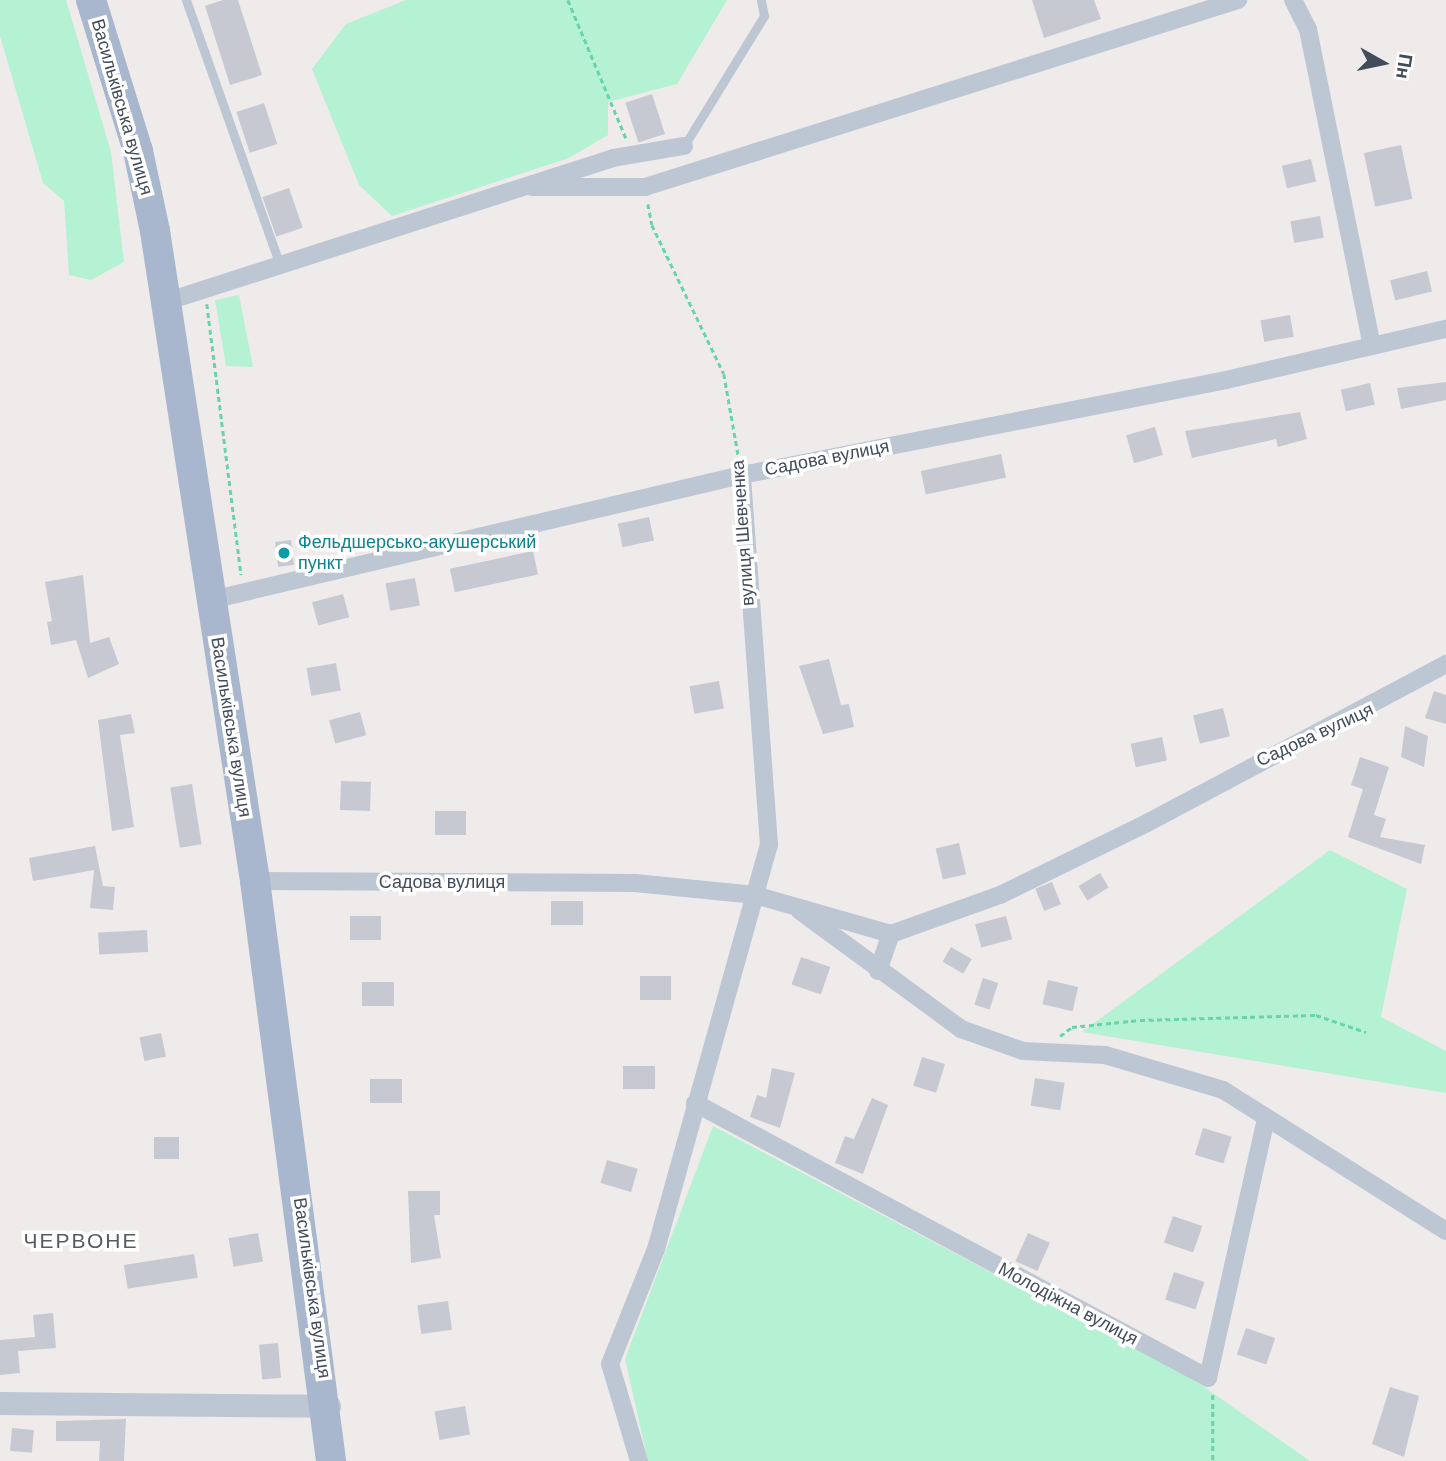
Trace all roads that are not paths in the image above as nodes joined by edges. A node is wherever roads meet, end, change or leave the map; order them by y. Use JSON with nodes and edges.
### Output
{"nodes":[{"id":1,"x":186,"y":0,"type":"edge"},
{"id":2,"x":761,"y":0,"type":"edge"},
{"id":3,"x":1238,"y":0,"type":"edge"},
{"id":4,"x":1293,"y":0,"type":"edge"},
{"id":5,"x":99,"y":3,"type":"edge"},
{"id":6,"x":684,"y":146,"type":"joint"},
{"id":7,"x":532,"y":187,"type":"junction"},
{"id":8,"x":281,"y":267,"type":"junction"},
{"id":9,"x":165,"y":302,"type":"junction"},
{"id":10,"x":1446,"y":329,"type":"edge"},
{"id":11,"x":1372,"y":346,"type":"junction"},
{"id":12,"x":742,"y":475,"type":"junction"},
{"id":13,"x":211,"y":600,"type":"junction"},
{"id":14,"x":1446,"y":664,"type":"edge"},
{"id":15,"x":255,"y":881,"type":"junction"},
{"id":16,"x":755,"y":895,"type":"junction"},
{"id":17,"x":794,"y":907,"type":"junction"},
{"id":18,"x":891,"y":934,"type":"junction"},
{"id":19,"x":878,"y":971,"type":"junction"},
{"id":20,"x":695,"y":1103,"type":"junction"},
{"id":21,"x":1266,"y":1119,"type":"junction"},
{"id":22,"x":1446,"y":1231,"type":"edge"},
{"id":23,"x":0,"y":1403,"type":"edge"},
{"id":24,"x":329,"y":1406,"type":"junction"},
{"id":25,"x":331,"y":1461,"type":"edge"},
{"id":26,"x":639,"y":1461,"type":"edge"}],
"edges":[{"from":1,"to":8,"type":"lane"},
{"from":2,"to":6,"type":"lane"},
{"from":3,"to":7,"type":"street"},
{"from":4,"to":11,"type":"street"},
{"from":5,"to":9,"type":"main road","name":"Васильківська вулиця"},
{"from":6,"to":7,"type":"street"},
{"from":7,"to":8,"type":"street"},
{"from":8,"to":9,"type":"street"},
{"from":9,"to":13,"type":"main road","name":"Васильківська вулиця"},
{"from":10,"to":11,"type":"street","name":"Садова вулиця"},
{"from":11,"to":12,"type":"street","name":"Садова вулиця"},
{"from":12,"to":13,"type":"street","name":"Садова вулиця"},
{"from":12,"to":16,"type":"street","name":"вулиця Шевченка"},
{"from":13,"to":15,"type":"main road","name":"Васильківська вулиця"},
{"from":14,"to":18,"type":"street","name":"Садова вулиця"},
{"from":15,"to":16,"type":"street","name":"Садова вулиця"},
{"from":15,"to":24,"type":"main road","name":"Васильківська вулиця"},
{"from":16,"to":17,"type":"street","name":"Садова вулиця"},
{"from":16,"to":20,"type":"street"},
{"from":17,"to":18,"type":"street","name":"Садова вулиця"},
{"from":17,"to":19,"type":"street"},
{"from":18,"to":19,"type":"street"},
{"from":19,"to":21,"type":"street"},
{"from":20,"to":21,"type":"street","name":"Молодіжна вулиця"},
{"from":20,"to":26,"type":"street"},
{"from":21,"to":22,"type":"street"},
{"from":23,"to":24,"type":"street"},
{"from":24,"to":25,"type":"main road","name":"Васильківська вулиця"}]}
